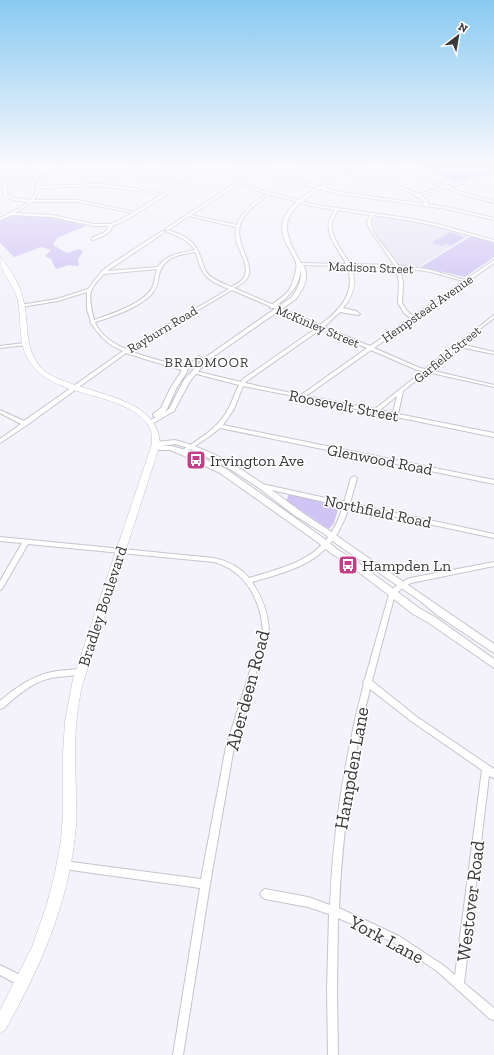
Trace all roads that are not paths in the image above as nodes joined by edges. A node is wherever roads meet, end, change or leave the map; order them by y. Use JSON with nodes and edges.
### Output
{"nodes":[{"id":1,"x":12,"y":214,"type":"edge"},
{"id":2,"x":17,"y":214,"type":"edge"},
{"id":3,"x":133,"y":214,"type":"edge"},
{"id":4,"x":245,"y":214,"type":"edge"},
{"id":5,"x":287,"y":214,"type":"edge"},
{"id":6,"x":333,"y":214,"type":"edge"},
{"id":7,"x":372,"y":214,"type":"edge"},
{"id":8,"x":373,"y":214,"type":"edge"},
{"id":9,"x":473,"y":214,"type":"edge"},
{"id":10,"x":188,"y":215,"type":"joint"},
{"id":11,"x":0,"y":219,"type":"edge"},
{"id":12,"x":494,"y":219,"type":"edge"},
{"id":13,"x":110,"y":225,"type":"junction"},
{"id":14,"x":238,"y":226,"type":"junction"},
{"id":15,"x":166,"y":231,"type":"junction"},
{"id":16,"x":93,"y":238,"type":"dead end"},
{"id":17,"x":494,"y":241,"type":"edge"},
{"id":18,"x":196,"y":251,"type":"junction"},
{"id":19,"x":0,"y":260,"type":"edge"},
{"id":20,"x":494,"y":261,"type":"edge"},
{"id":21,"x":299,"y":264,"type":"junction"},
{"id":22,"x":349,"y":265,"type":"junction"},
{"id":23,"x":397,"y":266,"type":"junction"},
{"id":24,"x":160,"y":268,"type":"junction"},
{"id":25,"x":102,"y":273,"type":"junction"},
{"id":26,"x":466,"y":281,"type":"junction"},
{"id":27,"x":231,"y":289,"type":"junction"},
{"id":28,"x":88,"y":290,"type":"junction"},
{"id":29,"x":21,"y":306,"type":"junction"},
{"id":30,"x":276,"y":308,"type":"junction"},
{"id":31,"x":494,"y":316,"type":"edge"},
{"id":32,"x":412,"y":318,"type":"junction"},
{"id":33,"x":488,"y":321,"type":"junction"},
{"id":34,"x":92,"y":322,"type":"junction"},
{"id":35,"x":494,"y":322,"type":"edge"},
{"id":36,"x":320,"y":327,"type":"junction"},
{"id":37,"x":218,"y":343,"type":"dead end"},
{"id":38,"x":24,"y":344,"type":"junction"},
{"id":39,"x":458,"y":345,"type":"junction"},
{"id":40,"x":0,"y":347,"type":"edge"},
{"id":41,"x":212,"y":347,"type":"dead end"},
{"id":42,"x":370,"y":348,"type":"junction"},
{"id":43,"x":126,"y":351,"type":"junction"},
{"id":44,"x":494,"y":353,"type":"edge"},
{"id":45,"x":190,"y":371,"type":"junction"},
{"id":46,"x":426,"y":371,"type":"junction"},
{"id":47,"x":241,"y":384,"type":"junction"},
{"id":48,"x":494,"y":386,"type":"edge"},
{"id":49,"x":73,"y":388,"type":"junction"},
{"id":50,"x":400,"y":391,"type":"junction"},
{"id":51,"x":301,"y":397,"type":"junction"},
{"id":52,"x":0,"y":411,"type":"edge"},
{"id":53,"x":376,"y":412,"type":"junction"},
{"id":54,"x":395,"y":415,"type":"junction"},
{"id":55,"x":148,"y":421,"type":"junction"},
{"id":56,"x":24,"y":424,"type":"junction"},
{"id":57,"x":219,"y":426,"type":"junction"},
{"id":58,"x":494,"y":435,"type":"edge"},
{"id":59,"x":0,"y":441,"type":"edge"},
{"id":60,"x":156,"y":442,"type":"junction"},
{"id":61,"x":191,"y":446,"type":"junction"},
{"id":62,"x":183,"y":452,"type":"junction"},
{"id":63,"x":354,"y":478,"type":"dead end"},
{"id":64,"x":494,"y":482,"type":"edge"},
{"id":65,"x":262,"y":486,"type":"junction"},
{"id":66,"x":254,"y":492,"type":"junction"},
{"id":67,"x":346,"y":504,"type":"junction"},
{"id":68,"x":333,"y":536,"type":"junction"},
{"id":69,"x":494,"y":536,"type":"edge"},
{"id":70,"x":0,"y":539,"type":"edge"},
{"id":71,"x":27,"y":541,"type":"junction"},
{"id":72,"x":326,"y":544,"type":"junction"},
{"id":73,"x":120,"y":550,"type":"junction"},
{"id":74,"x":494,"y":564,"type":"edge"},
{"id":75,"x":247,"y":581,"type":"junction"},
{"id":76,"x":402,"y":585,"type":"junction"},
{"id":77,"x":0,"y":587,"type":"edge"},
{"id":78,"x":392,"y":593,"type":"junction"},
{"id":79,"x":494,"y":649,"type":"edge"},
{"id":80,"x":494,"y":664,"type":"edge"},
{"id":81,"x":80,"y":672,"type":"junction"},
{"id":82,"x":367,"y":682,"type":"junction"},
{"id":83,"x":0,"y":706,"type":"edge"},
{"id":84,"x":490,"y":771,"type":"edge"},
{"id":85,"x":63,"y":865,"type":"junction"},
{"id":86,"x":205,"y":884,"type":"junction"},
{"id":87,"x":265,"y":894,"type":"dead end"},
{"id":88,"x":334,"y":911,"type":"junction"},
{"id":89,"x":0,"y":970,"type":"edge"},
{"id":90,"x":23,"y":983,"type":"junction"},
{"id":91,"x":459,"y":985,"type":"junction"},
{"id":92,"x":494,"y":1015,"type":"edge"},
{"id":93,"x":0,"y":1025,"type":"edge"},
{"id":94,"x":178,"y":1055,"type":"edge"},
{"id":95,"x":333,"y":1055,"type":"edge"}],
"edges":[{"from":1,"to":11,"type":"street"},
{"from":2,"to":13,"type":"street"},
{"from":3,"to":13,"type":"street"},
{"from":4,"to":14,"type":"street"},
{"from":5,"to":21,"type":"street"},
{"from":6,"to":22,"type":"street"},
{"from":7,"to":23,"type":"street"},
{"from":8,"to":17,"type":"street"},
{"from":9,"to":12,"type":"street"},
{"from":10,"to":14,"type":"street"},
{"from":10,"to":15,"type":"street"},
{"from":13,"to":16,"type":"street"},
{"from":14,"to":27,"type":"street","name":"Rayburn Road"},
{"from":15,"to":18,"type":"street","name":"McKinley Street"},
{"from":15,"to":25,"type":"street"},
{"from":18,"to":24,"type":"street"},
{"from":18,"to":27,"type":"street","name":"McKinley Street"},
{"from":19,"to":29,"type":"main road"},
{"from":20,"to":26,"type":"street","name":"Hempstead Avenue"},
{"from":21,"to":22,"type":"street","name":"Madison Street"},
{"from":21,"to":30,"type":"street"},
{"from":22,"to":23,"type":"street","name":"Madison Street"},
{"from":22,"to":36,"type":"street"},
{"from":23,"to":26,"type":"street","name":"Madison Street"},
{"from":23,"to":32,"type":"street"},
{"from":24,"to":25,"type":"street"},
{"from":24,"to":34,"type":"street"},
{"from":25,"to":28,"type":"street"},
{"from":26,"to":32,"type":"street","name":"Hempstead Avenue"},
{"from":27,"to":30,"type":"street","name":"McKinley Street"},
{"from":27,"to":43,"type":"street","name":"Rayburn Road"},
{"from":28,"to":29,"type":"street"},
{"from":28,"to":34,"type":"street","name":"Roosevelt Street"},
{"from":29,"to":38,"type":"main road"},
{"from":30,"to":36,"type":"street","name":"McKinley Street"},
{"from":30,"to":37,"type":"street"},
{"from":30,"to":45,"type":"street"},
{"from":31,"to":33,"type":"street","name":"Garfield Street"},
{"from":32,"to":42,"type":"street","name":"Hempstead Avenue"},
{"from":33,"to":35,"type":"street"},
{"from":33,"to":39,"type":"street","name":"Garfield Street"},
{"from":34,"to":43,"type":"street","name":"Roosevelt Street"},
{"from":36,"to":42,"type":"street","name":"McKinley Street"},
{"from":36,"to":47,"type":"street"},
{"from":38,"to":40,"type":"street"},
{"from":38,"to":49,"type":"main road"},
{"from":39,"to":44,"type":"street"},
{"from":39,"to":46,"type":"street","name":"Garfield Street"},
{"from":41,"to":45,"type":"street"},
{"from":42,"to":46,"type":"street","name":"McKinley Street"},
{"from":42,"to":51,"type":"street","name":"Hempstead Avenue"},
{"from":43,"to":45,"type":"street","name":"Roosevelt Street"},
{"from":43,"to":49,"type":"street","name":"Rayburn Road"},
{"from":45,"to":47,"type":"street","name":"Roosevelt Street"},
{"from":45,"to":55,"type":"street"},
{"from":46,"to":48,"type":"street","name":"McKinley Street"},
{"from":46,"to":50,"type":"street","name":"Garfield Street"},
{"from":47,"to":51,"type":"street","name":"Roosevelt Street"},
{"from":47,"to":57,"type":"street"},
{"from":49,"to":55,"type":"main road"},
{"from":49,"to":56,"type":"street","name":"Rayburn Road"},
{"from":50,"to":53,"type":"street","name":"Garfield Street"},
{"from":50,"to":54,"type":"street","name":"Garfield Street"},
{"from":51,"to":53,"type":"street","name":"Roosevelt Street"},
{"from":52,"to":56,"type":"street"},
{"from":53,"to":54,"type":"street","name":"Roosevelt Street"},
{"from":54,"to":58,"type":"street","name":"Roosevelt Street"},
{"from":55,"to":60,"type":"main road"},
{"from":56,"to":59,"type":"street","name":"Rayburn Road"},
{"from":57,"to":61,"type":"street"},
{"from":57,"to":64,"type":"street","name":"Glenwood Road"},
{"from":60,"to":61,"type":"street"},
{"from":60,"to":62,"type":"street"},
{"from":60,"to":73,"type":"main road","name":"Bradley Boulevard"},
{"from":61,"to":62,"type":"street"},
{"from":61,"to":65,"type":"street"},
{"from":62,"to":66,"type":"street"},
{"from":63,"to":67,"type":"street"},
{"from":65,"to":66,"type":"street"},
{"from":65,"to":67,"type":"street","name":"Northfield Road"},
{"from":65,"to":68,"type":"street"},
{"from":66,"to":72,"type":"street"},
{"from":67,"to":68,"type":"street"},
{"from":67,"to":69,"type":"street","name":"Northfield Road"},
{"from":68,"to":72,"type":"street"},
{"from":68,"to":76,"type":"street"},
{"from":70,"to":71,"type":"street","name":"Aberdeen Road"},
{"from":71,"to":73,"type":"street","name":"Aberdeen Road"},
{"from":71,"to":77,"type":"street"},
{"from":72,"to":75,"type":"street"},
{"from":72,"to":78,"type":"street"},
{"from":73,"to":75,"type":"street","name":"Aberdeen Road"},
{"from":73,"to":81,"type":"main road","name":"Bradley Boulevard"},
{"from":74,"to":76,"type":"street"},
{"from":75,"to":86,"type":"street","name":"Aberdeen Road"},
{"from":76,"to":78,"type":"street"},
{"from":76,"to":79,"type":"street"},
{"from":78,"to":80,"type":"street"},
{"from":78,"to":82,"type":"street","name":"Hampden Lane"},
{"from":81,"to":83,"type":"street"},
{"from":81,"to":85,"type":"main road","name":"Bradley Boulevard"},
{"from":82,"to":84,"type":"street"},
{"from":82,"to":88,"type":"street","name":"Hampden Lane"},
{"from":84,"to":91,"type":"street","name":"Westover Road"},
{"from":85,"to":86,"type":"street"},
{"from":85,"to":90,"type":"main road","name":"Bradley Boulevard"},
{"from":86,"to":94,"type":"street","name":"Aberdeen Road"},
{"from":87,"to":88,"type":"street","name":"York Lane"},
{"from":88,"to":91,"type":"street","name":"York Lane"},
{"from":88,"to":95,"type":"street","name":"Hampden Lane"},
{"from":89,"to":90,"type":"street"},
{"from":90,"to":93,"type":"main road","name":"Bradley Boulevard"},
{"from":91,"to":92,"type":"street","name":"York Lane"}]}
